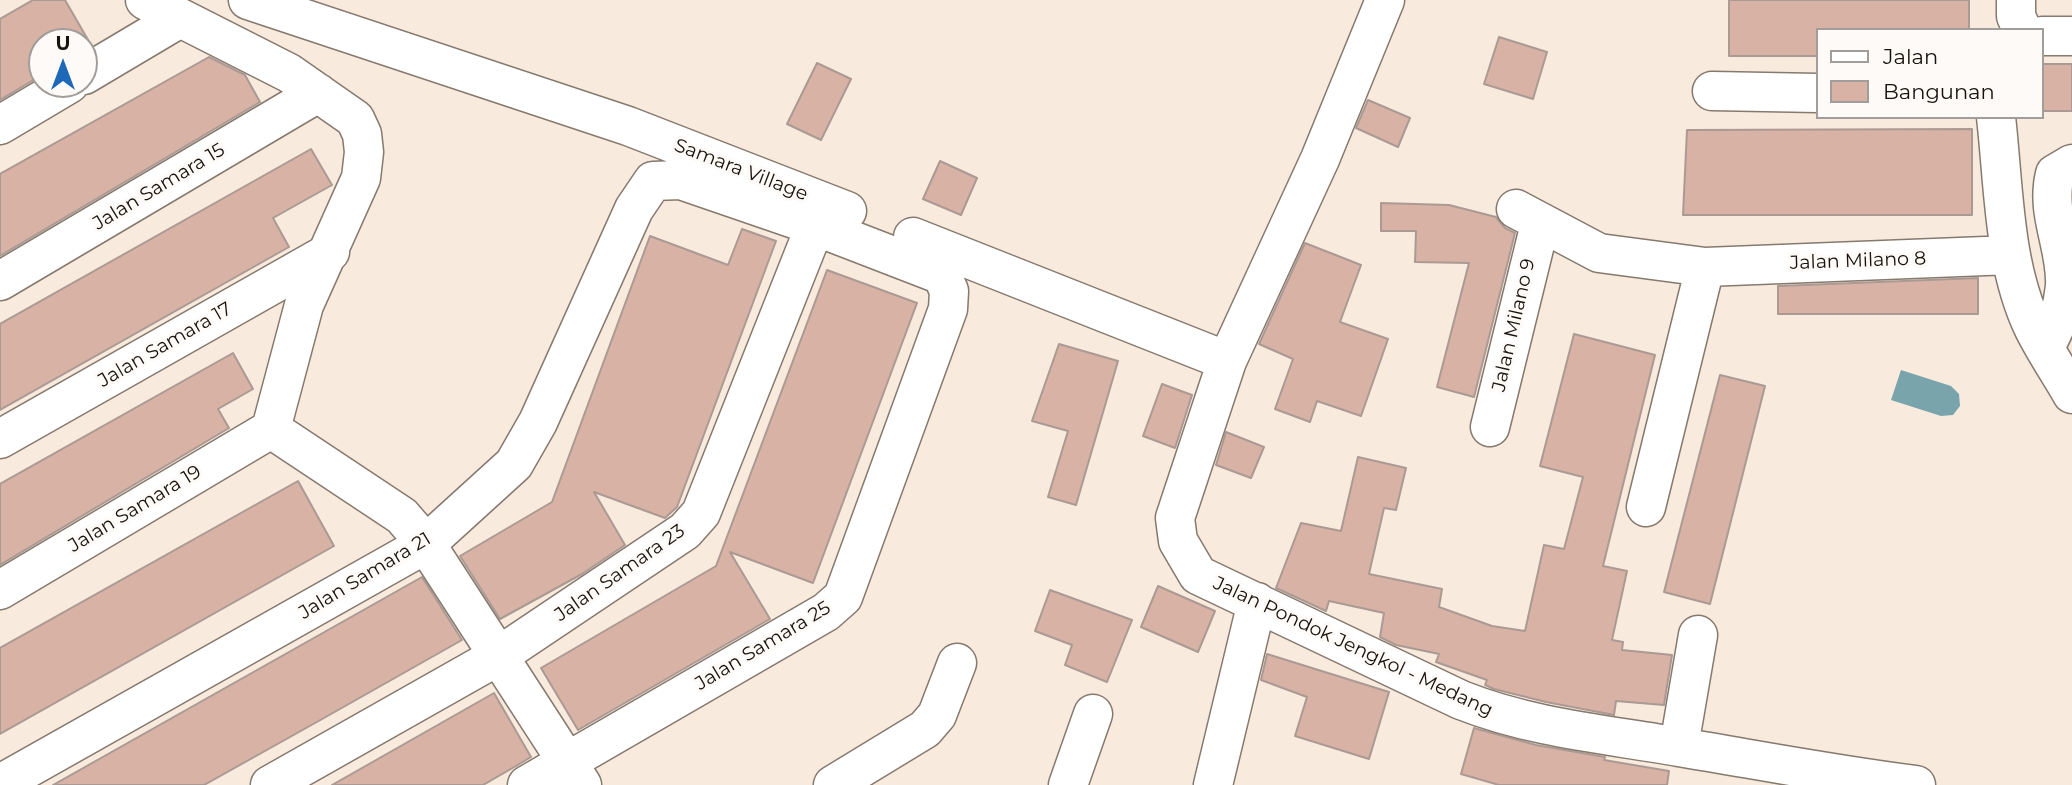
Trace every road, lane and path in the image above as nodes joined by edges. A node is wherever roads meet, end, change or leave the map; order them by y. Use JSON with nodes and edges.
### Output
{"nodes":[{"id":1,"x":145,"y":0,"type":"edge"},
{"id":2,"x":1385,"y":0,"type":"edge"},
{"id":3,"x":1993,"y":0,"type":"edge"},
{"id":4,"x":2016,"y":0,"type":"edge"},
{"id":5,"x":270,"y":4,"type":"edge"},
{"id":6,"x":180,"y":18,"type":"junction"},
{"id":7,"x":1993,"y":28,"type":"edge"},
{"id":8,"x":2021,"y":28,"type":"edge"},
{"id":9,"x":2044,"y":36,"type":"edge"},
{"id":10,"x":2072,"y":36,"type":"edge"},
{"id":11,"x":98,"y":67,"type":"edge"},
{"id":12,"x":1712,"y":90,"type":"dead end"},
{"id":13,"x":318,"y":93,"type":"junction"},
{"id":14,"x":1816,"y":93,"type":"edge"},
{"id":15,"x":45,"y":98,"type":"edge"},
{"id":16,"x":1997,"y":119,"type":"edge"},
{"id":17,"x":0,"y":125,"type":"edge"},
{"id":18,"x":2072,"y":164,"type":"edge"},
{"id":19,"x":1528,"y":217,"type":"joint"},
{"id":20,"x":815,"y":226,"type":"junction"},
{"id":21,"x":330,"y":251,"type":"junction"},
{"id":22,"x":2011,"y":255,"type":"junction"},
{"id":23,"x":1705,"y":267,"type":"junction"},
{"id":24,"x":0,"y":281,"type":"edge"},
{"id":25,"x":2068,"y":284,"type":"edge"},
{"id":26,"x":2045,"y":347,"type":"junction"},
{"id":27,"x":1227,"y":361,"type":"junction"},
{"id":28,"x":2072,"y":394,"type":"edge"},
{"id":29,"x":1490,"y":427,"type":"dead end"},
{"id":30,"x":271,"y":429,"type":"junction"},
{"id":31,"x":0,"y":439,"type":"edge"},
{"id":32,"x":1646,"y":507,"type":"dead end"},
{"id":33,"x":426,"y":544,"type":"junction"},
{"id":34,"x":0,"y":590,"type":"edge"},
{"id":35,"x":1257,"y":603,"type":"junction"},
{"id":36,"x":1698,"y":635,"type":"dead end"},
{"id":37,"x":500,"y":655,"type":"junction"},
{"id":38,"x":957,"y":663,"type":"dead end"},
{"id":39,"x":1093,"y":714,"type":"dead end"},
{"id":40,"x":1679,"y":746,"type":"junction"},
{"id":41,"x":575,"y":772,"type":"edge"},
{"id":42,"x":1816,"y":779,"type":"edge"},
{"id":43,"x":0,"y":784,"type":"edge"},
{"id":44,"x":270,"y":785,"type":"edge"},
{"id":45,"x":527,"y":785,"type":"edge"},
{"id":46,"x":833,"y":785,"type":"edge"},
{"id":47,"x":1068,"y":785,"type":"edge"},
{"id":48,"x":1213,"y":785,"type":"edge"},
{"id":49,"x":1916,"y":785,"type":"edge"}],
"edges":[{"from":1,"to":6,"type":"street"},
{"from":2,"to":27,"type":"street","name":"Jalan Pondok Jengkol - Medang"},
{"from":3,"to":7,"type":"street"},
{"from":4,"to":8,"type":"street"},
{"from":5,"to":27,"type":"street","name":"Samara Village"},
{"from":6,"to":11,"type":"street"},
{"from":6,"to":13,"type":"street"},
{"from":9,"to":10,"type":"street"},
{"from":12,"to":14,"type":"street"},
{"from":13,"to":21,"type":"street"},
{"from":13,"to":24,"type":"street","name":"Jalan Samara 15"},
{"from":15,"to":17,"type":"street"},
{"from":16,"to":22,"type":"street"},
{"from":18,"to":25,"type":"street"},
{"from":19,"to":23,"type":"street","name":"Jalan Milano 8"},
{"from":19,"to":29,"type":"street","name":"Jalan Milano 9"},
{"from":20,"to":33,"type":"street","name":"Jalan Samara 21"},
{"from":20,"to":37,"type":"street","name":"Jalan Samara 23"},
{"from":20,"to":41,"type":"street","name":"Jalan Samara 25"},
{"from":21,"to":30,"type":"street"},
{"from":21,"to":31,"type":"street","name":"Jalan Samara 17"},
{"from":22,"to":23,"type":"street","name":"Jalan Milano 8"},
{"from":22,"to":26,"type":"street"},
{"from":23,"to":32,"type":"street"},
{"from":25,"to":26,"type":"street"},
{"from":26,"to":28,"type":"street"},
{"from":27,"to":35,"type":"street","name":"Jalan Pondok Jengkol - Medang"},
{"from":30,"to":33,"type":"street"},
{"from":30,"to":34,"type":"street","name":"Jalan Samara 19"},
{"from":33,"to":37,"type":"street"},
{"from":33,"to":43,"type":"street","name":"Jalan Samara 21"},
{"from":35,"to":40,"type":"street","name":"Jalan Pondok Jengkol - Medang"},
{"from":35,"to":48,"type":"street"},
{"from":36,"to":40,"type":"street"},
{"from":37,"to":41,"type":"street"},
{"from":37,"to":44,"type":"street","name":"Jalan Samara 23"},
{"from":38,"to":46,"type":"street"},
{"from":39,"to":47,"type":"street"},
{"from":40,"to":42,"type":"street","name":"Jalan Pondok Jengkol - Medang"},
{"from":41,"to":45,"type":"street","name":"Jalan Samara 25"},
{"from":42,"to":49,"type":"street","name":"Jalan Pondok Jengkol - Medang"}]}
